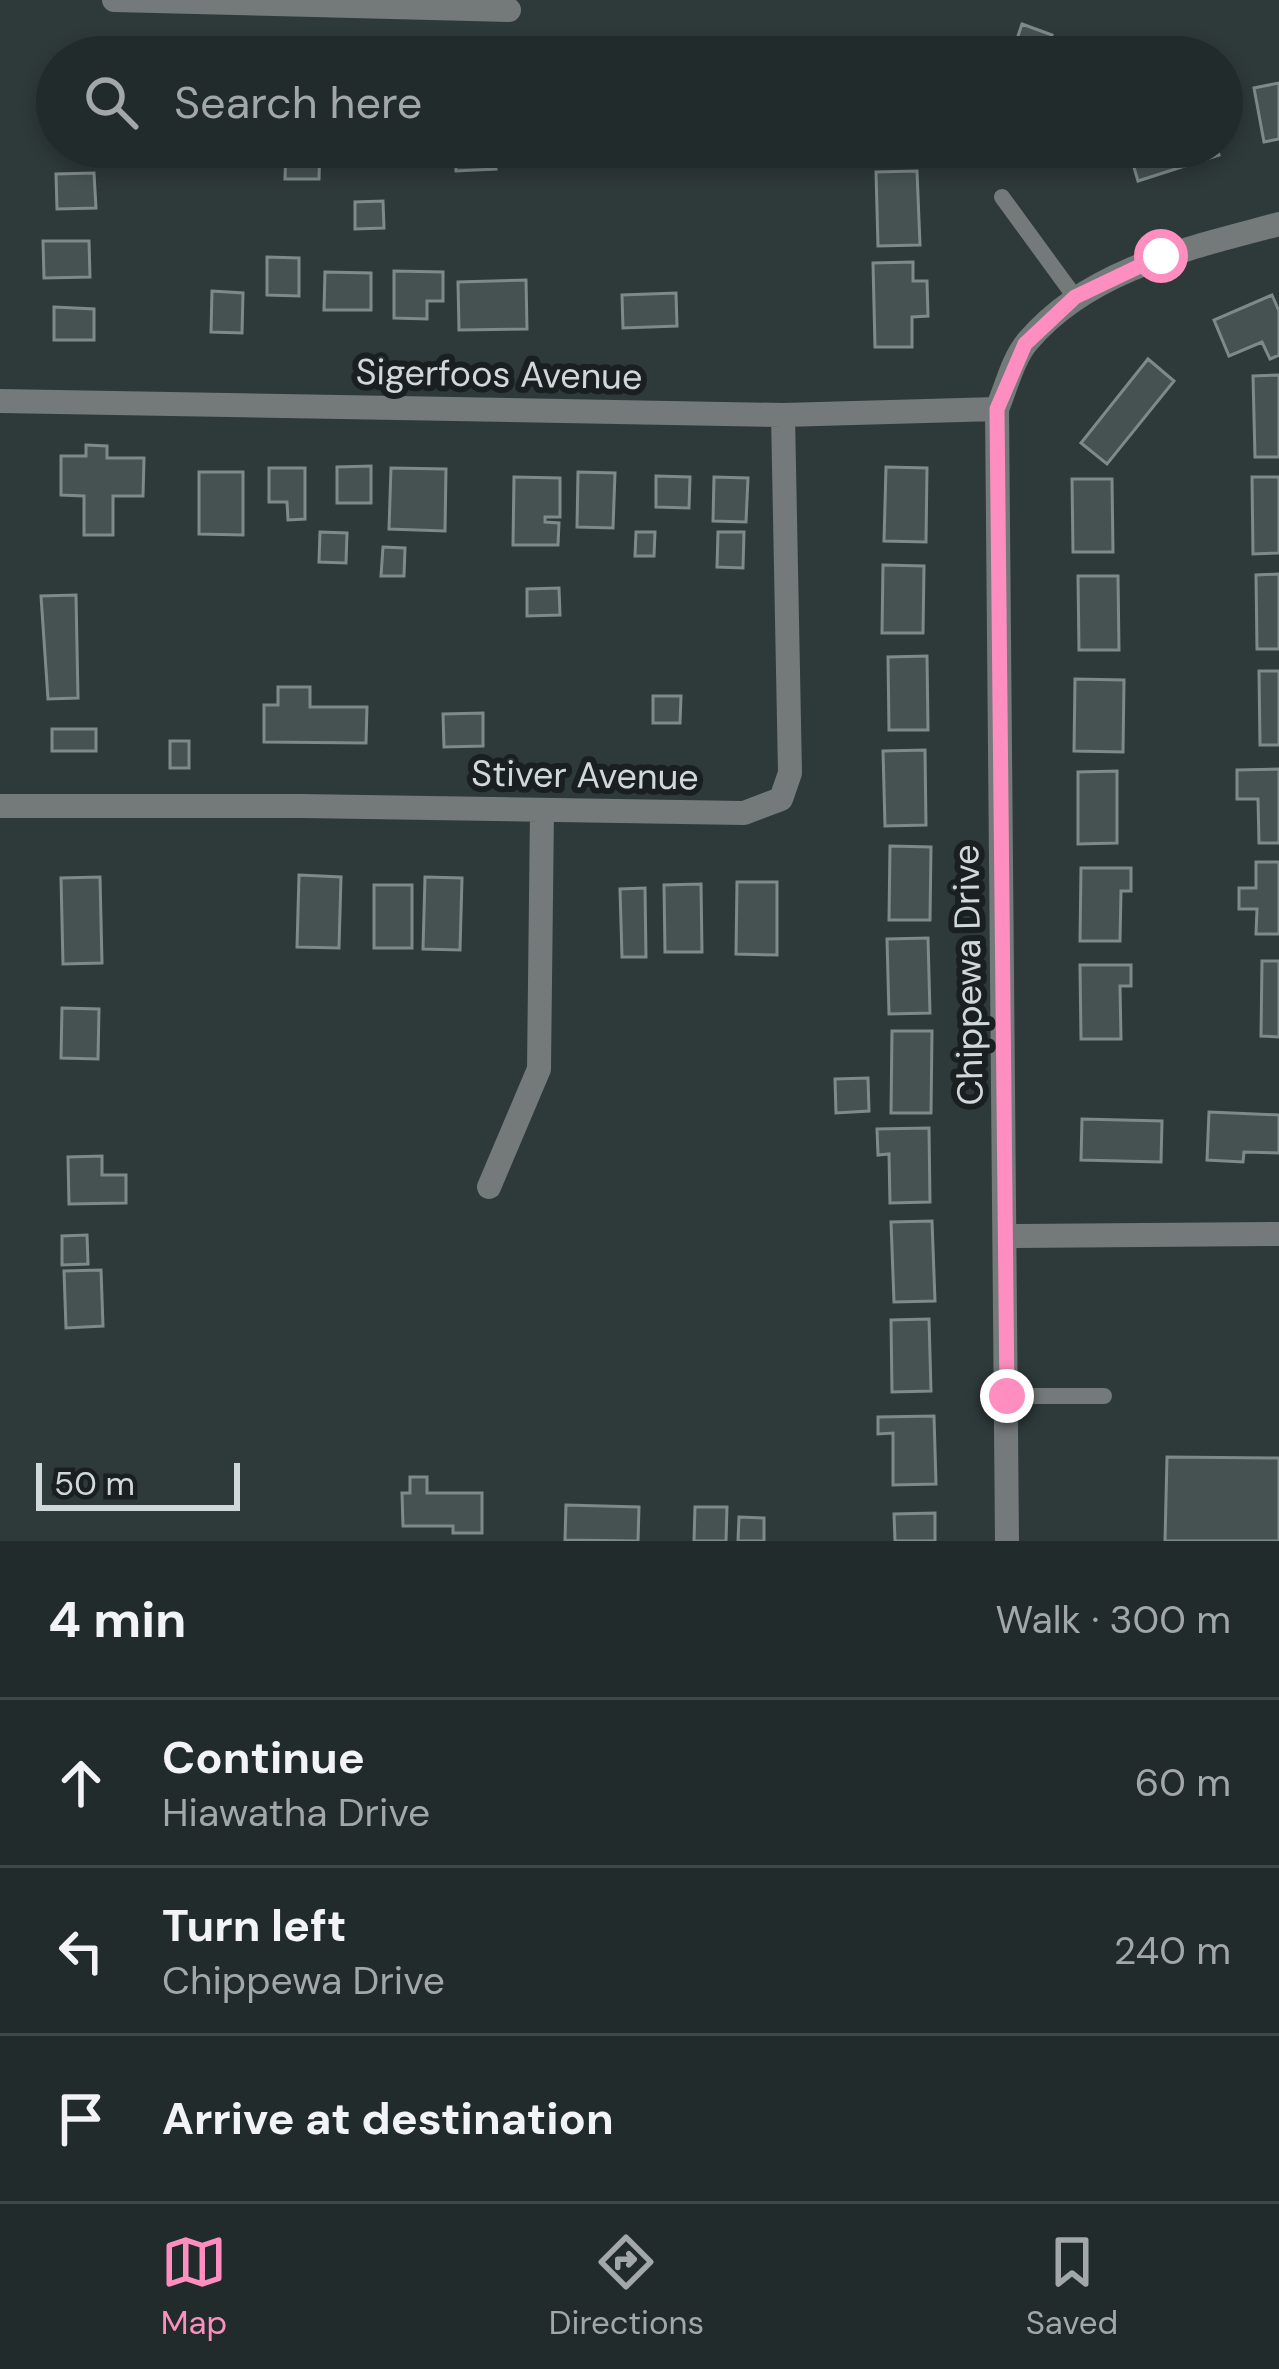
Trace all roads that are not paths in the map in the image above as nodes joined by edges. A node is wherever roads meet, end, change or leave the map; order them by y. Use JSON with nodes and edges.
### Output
{"nodes":[{"id":1,"x":114,"y":0,"type":"edge"},
{"id":2,"x":184,"y":1,"type":"edge"},
{"id":3,"x":376,"y":4,"type":"edge"},
{"id":4,"x":509,"y":10,"type":"dead end"},
{"id":5,"x":1002,"y":196,"type":"dead end"},
{"id":6,"x":1279,"y":224,"type":"edge"},
{"id":7,"x":1075,"y":297,"type":"junction"},
{"id":8,"x":0,"y":401,"type":"edge"},
{"id":9,"x":997,"y":409,"type":"junction"},
{"id":10,"x":783,"y":415,"type":"junction"},
{"id":11,"x":0,"y":806,"type":"edge"},
{"id":12,"x":542,"y":810,"type":"junction"},
{"id":13,"x":489,"y":1187,"type":"dead end"},
{"id":14,"x":1279,"y":1234,"type":"edge"},
{"id":15,"x":1007,"y":1237,"type":"junction"},
{"id":16,"x":1007,"y":1396,"type":"junction"},
{"id":17,"x":1104,"y":1396,"type":"dead end"},
{"id":18,"x":1007,"y":1541,"type":"edge"}],
"edges":[{"from":1,"to":2,"type":"street"},
{"from":2,"to":3,"type":"street"},
{"from":3,"to":4,"type":"street"},
{"from":5,"to":7,"type":"lane"},
{"from":6,"to":7,"type":"street"},
{"from":7,"to":9,"type":"street"},
{"from":8,"to":10,"type":"street","name":"Sigerfoos Avenue"},
{"from":9,"to":10,"type":"street","name":"Sigerfoos Avenue"},
{"from":9,"to":15,"type":"street","name":"Chippewa Drive"},
{"from":10,"to":12,"type":"street","name":"Stiver Avenue"},
{"from":11,"to":12,"type":"street","name":"Stiver Avenue"},
{"from":12,"to":13,"type":"street"},
{"from":14,"to":15,"type":"street"},
{"from":15,"to":16,"type":"street","name":"Chippewa Drive"},
{"from":16,"to":17,"type":"lane"},
{"from":16,"to":18,"type":"street","name":"Chippewa Drive"}]}
